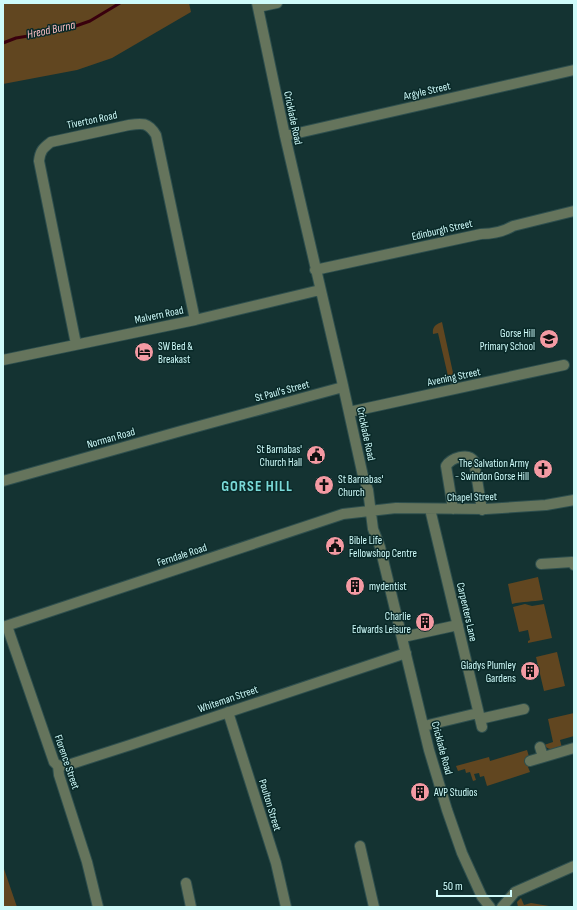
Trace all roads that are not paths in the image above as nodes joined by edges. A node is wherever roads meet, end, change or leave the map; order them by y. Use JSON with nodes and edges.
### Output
{"nodes":[{"id":1,"x":277,"y":3,"type":"edge"},
{"id":2,"x":257,"y":5,"type":"edge"},
{"id":3,"x":574,"y":70,"type":"edge"},
{"id":4,"x":285,"y":136,"type":"junction"},
{"id":5,"x":574,"y":211,"type":"edge"},
{"id":6,"x":315,"y":270,"type":"junction"},
{"id":7,"x":320,"y":290,"type":"junction"},
{"id":8,"x":195,"y":320,"type":"junction"},
{"id":9,"x":76,"y":344,"type":"junction"},
{"id":10,"x":3,"y":360,"type":"edge"},
{"id":11,"x":564,"y":365,"type":"dead end"},
{"id":12,"x":344,"y":387,"type":"junction"},
{"id":13,"x":349,"y":412,"type":"junction"},
{"id":14,"x":227,"y":419,"type":"joint"},
{"id":15,"x":3,"y":481,"type":"edge"},
{"id":16,"x":574,"y":500,"type":"edge"},
{"id":17,"x":430,"y":509,"type":"junction"},
{"id":18,"x":454,"y":510,"type":"junction"},
{"id":19,"x":482,"y":510,"type":"junction"},
{"id":20,"x":370,"y":511,"type":"junction"},
{"id":21,"x":541,"y":564,"type":"dead end"},
{"id":22,"x":574,"y":565,"type":"edge"},
{"id":23,"x":458,"y":625,"type":"junction"},
{"id":24,"x":5,"y":626,"type":"edge"},
{"id":25,"x":403,"y":637,"type":"junction"},
{"id":26,"x":406,"y":653,"type":"junction"},
{"id":27,"x":524,"y":709,"type":"dead end"},
{"id":28,"x":228,"y":712,"type":"junction"},
{"id":29,"x":478,"y":719,"type":"junction"},
{"id":30,"x":424,"y":726,"type":"junction"},
{"id":31,"x":540,"y":747,"type":"dead end"},
{"id":32,"x":574,"y":748,"type":"edge"},
{"id":33,"x":543,"y":757,"type":"junction"},
{"id":34,"x":530,"y":761,"type":"dead end"},
{"id":35,"x":58,"y":766,"type":"junction"},
{"id":36,"x":360,"y":846,"type":"dead end"},
{"id":37,"x":574,"y":866,"type":"edge"},
{"id":38,"x":186,"y":883,"type":"dead end"},
{"id":39,"x":98,"y":907,"type":"edge"},
{"id":40,"x":191,"y":907,"type":"edge"},
{"id":41,"x":286,"y":907,"type":"edge"},
{"id":42,"x":374,"y":907,"type":"edge"},
{"id":43,"x":490,"y":907,"type":"edge"},
{"id":44,"x":502,"y":907,"type":"edge"}],
"edges":[{"from":1,"to":2,"type":"street"},
{"from":2,"to":4,"type":"street","name":"Cricklade Road"},
{"from":3,"to":4,"type":"street","name":"Argyle Street"},
{"from":4,"to":6,"type":"street","name":"Cricklade Road"},
{"from":5,"to":6,"type":"street","name":"Edinburgh Street"},
{"from":6,"to":7,"type":"street","name":"Cricklade Road"},
{"from":7,"to":8,"type":"street","name":"Malvern Road"},
{"from":7,"to":12,"type":"street","name":"Cricklade Road"},
{"from":8,"to":9,"type":"street","name":"Malvern Road"},
{"from":8,"to":9,"type":"street","name":"Tiverton Road"},
{"from":9,"to":10,"type":"street","name":"Malvern Road"},
{"from":11,"to":13,"type":"street","name":"Avening Street"},
{"from":12,"to":13,"type":"street","name":"Cricklade Road"},
{"from":12,"to":14,"type":"street","name":"St Paul's Street"},
{"from":13,"to":20,"type":"street","name":"Cricklade Road"},
{"from":14,"to":15,"type":"street","name":"Norman Road"},
{"from":16,"to":19,"type":"street","name":"Chapel Street"},
{"from":17,"to":18,"type":"street","name":"Chapel Street"},
{"from":17,"to":20,"type":"street","name":"Chapel Street"},
{"from":17,"to":23,"type":"street","name":"Carpenters Lane"},
{"from":18,"to":19,"type":"street","name":"Chapel Street"},
{"from":18,"to":19,"type":"street"},
{"from":20,"to":24,"type":"street","name":"Ferndale Road"},
{"from":20,"to":25,"type":"street","name":"Cricklade Road"},
{"from":21,"to":22,"type":"street"},
{"from":23,"to":25,"type":"street"},
{"from":23,"to":29,"type":"street","name":"Carpenters Lane"},
{"from":24,"to":35,"type":"street","name":"Florence Street"},
{"from":25,"to":26,"type":"street","name":"Cricklade Road"},
{"from":26,"to":28,"type":"street","name":"Whiteman Street"},
{"from":26,"to":30,"type":"street","name":"Cricklade Road"},
{"from":27,"to":29,"type":"street"},
{"from":28,"to":35,"type":"street","name":"Whiteman Street"},
{"from":28,"to":41,"type":"street","name":"Poulton Street"},
{"from":29,"to":30,"type":"street"},
{"from":30,"to":43,"type":"street","name":"Cricklade Road"},
{"from":31,"to":33,"type":"street"},
{"from":32,"to":33,"type":"street"},
{"from":33,"to":34,"type":"street"},
{"from":35,"to":39,"type":"street","name":"Florence Street"},
{"from":36,"to":42,"type":"street"},
{"from":37,"to":44,"type":"street"},
{"from":38,"to":40,"type":"street"}]}
